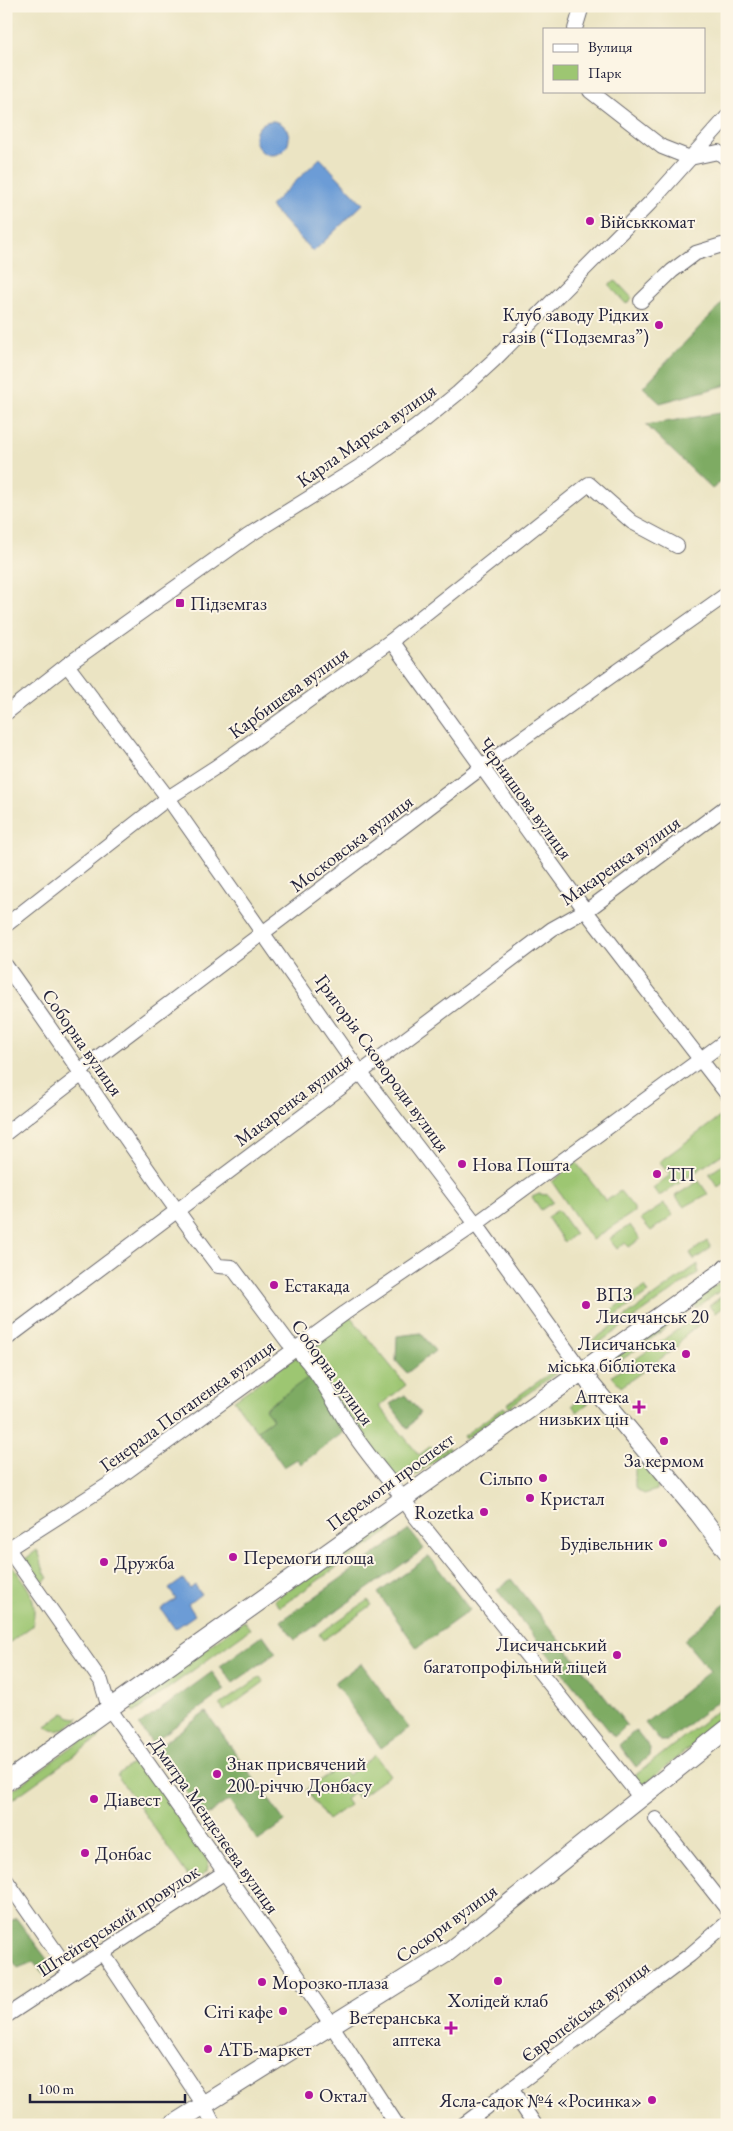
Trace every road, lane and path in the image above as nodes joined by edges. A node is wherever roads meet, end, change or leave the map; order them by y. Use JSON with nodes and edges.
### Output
{"nodes":[{"id":1,"x":594,"y":6,"type":"edge"},
{"id":2,"x":581,"y":10,"type":"edge"},
{"id":3,"x":575,"y":28,"type":"edge"},
{"id":4,"x":591,"y":92,"type":"edge"},
{"id":5,"x":727,"y":117,"type":"edge"},
{"id":6,"x":690,"y":158,"type":"junction"},
{"id":7,"x":727,"y":159,"type":"edge"},
{"id":8,"x":727,"y":248,"type":"edge"},
{"id":9,"x":641,"y":301,"type":"dead end"},
{"id":10,"x":677,"y":546,"type":"dead end"},
{"id":11,"x":727,"y":594,"type":"edge"},
{"id":12,"x":391,"y":641,"type":"junction"},
{"id":13,"x":67,"y":665,"type":"junction"},
{"id":14,"x":6,"y":713,"type":"edge"},
{"id":15,"x":481,"y":768,"type":"junction"},
{"id":16,"x":168,"y":798,"type":"junction"},
{"id":17,"x":727,"y":806,"type":"edge"},
{"id":18,"x":585,"y":910,"type":"junction"},
{"id":19,"x":6,"y":925,"type":"edge"},
{"id":20,"x":263,"y":934,"type":"junction"},
{"id":21,"x":6,"y":966,"type":"edge"},
{"id":22,"x":727,"y":1040,"type":"edge"},
{"id":23,"x":700,"y":1059,"type":"junction"},
{"id":24,"x":81,"y":1070,"type":"junction"},
{"id":25,"x":360,"y":1072,"type":"junction"},
{"id":26,"x":727,"y":1094,"type":"edge"},
{"id":27,"x":6,"y":1133,"type":"edge"},
{"id":28,"x":177,"y":1212,"type":"junction"},
{"id":29,"x":476,"y":1224,"type":"junction"},
{"id":30,"x":727,"y":1268,"type":"edge"},
{"id":31,"x":6,"y":1339,"type":"edge"},
{"id":32,"x":297,"y":1349,"type":"junction"},
{"id":33,"x":581,"y":1370,"type":"junction"},
{"id":34,"x":403,"y":1497,"type":"junction"},
{"id":35,"x":7,"y":1548,"type":"edge"},
{"id":36,"x":727,"y":1551,"type":"edge"},
{"id":37,"x":109,"y":1708,"type":"junction"},
{"id":38,"x":727,"y":1729,"type":"edge"},
{"id":39,"x":6,"y":1782,"type":"edge"},
{"id":40,"x":641,"y":1798,"type":"junction"},
{"id":41,"x":656,"y":1819,"type":"dead end"},
{"id":42,"x":225,"y":1872,"type":"junction"},
{"id":43,"x":6,"y":1880,"type":"edge"},
{"id":44,"x":727,"y":1909,"type":"edge"},
{"id":45,"x":727,"y":1923,"type":"edge"},
{"id":46,"x":102,"y":1952,"type":"junction"},
{"id":47,"x":70,"y":1972,"type":"junction"},
{"id":48,"x":6,"y":2016,"type":"edge"},
{"id":49,"x":332,"y":2026,"type":"junction"},
{"id":50,"x":512,"y":2090,"type":"junction"},
{"id":51,"x":204,"y":2105,"type":"junction"},
{"id":52,"x":172,"y":2125,"type":"edge"},
{"id":53,"x":214,"y":2125,"type":"edge"},
{"id":54,"x":397,"y":2125,"type":"edge"},
{"id":55,"x":463,"y":2125,"type":"edge"},
{"id":56,"x":535,"y":2125,"type":"edge"}],
"edges":[{"from":1,"to":2,"type":"street"},
{"from":2,"to":3,"type":"street"},
{"from":4,"to":6,"type":"street"},
{"from":5,"to":6,"type":"street","name":"Карла Маркса вулиця"},
{"from":6,"to":7,"type":"street"},
{"from":6,"to":13,"type":"street","name":"Карла Маркса вулиця"},
{"from":8,"to":9,"type":"street"},
{"from":10,"to":12,"type":"street","name":"Карбишева вулиця"},
{"from":11,"to":15,"type":"street","name":"Московська вулиця"},
{"from":12,"to":15,"type":"street","name":"Чернишова вулиця"},
{"from":12,"to":16,"type":"street","name":"Карбишева вулиця"},
{"from":13,"to":14,"type":"street","name":"Карла Маркса вулиця"},
{"from":13,"to":16,"type":"street","name":"Григорія Сковороди вулиця"},
{"from":15,"to":18,"type":"street","name":"Чернишова вулиця"},
{"from":15,"to":20,"type":"street","name":"Московська вулиця"},
{"from":16,"to":19,"type":"street","name":"Карбишева вулиця"},
{"from":16,"to":20,"type":"street","name":"Григорія Сковороди вулиця"},
{"from":17,"to":18,"type":"street","name":"Макаренка вулиця"},
{"from":18,"to":23,"type":"street","name":"Чернишова вулиця"},
{"from":18,"to":25,"type":"street","name":"Макаренка вулиця"},
{"from":20,"to":24,"type":"street","name":"Московська вулиця"},
{"from":20,"to":25,"type":"street","name":"Григорія Сковороди вулиця"},
{"from":21,"to":24,"type":"street","name":"Соборна вулиця"},
{"from":22,"to":23,"type":"street","name":"Генерала Потапенка вулиця"},
{"from":23,"to":26,"type":"street","name":"Чернишова вулиця"},
{"from":23,"to":29,"type":"street","name":"Генерала Потапенка вулиця"},
{"from":24,"to":27,"type":"street","name":"Московська вулиця"},
{"from":24,"to":28,"type":"street","name":"Соборна вулиця"},
{"from":25,"to":28,"type":"street","name":"Макаренка вулиця"},
{"from":25,"to":29,"type":"street","name":"Григорія Сковороди вулиця"},
{"from":28,"to":31,"type":"street","name":"Макаренка вулиця"},
{"from":28,"to":32,"type":"street","name":"Соборна вулиця"},
{"from":29,"to":32,"type":"street","name":"Генерала Потапенка вулиця"},
{"from":29,"to":33,"type":"street","name":"Григорія Сковороди вулиця"},
{"from":30,"to":33,"type":"main road","name":"Перемоги проспект"},
{"from":32,"to":34,"type":"street","name":"Соборна вулиця"},
{"from":32,"to":35,"type":"street","name":"Генерала Потапенка вулиця"},
{"from":33,"to":34,"type":"main road","name":"Перемоги проспект"},
{"from":33,"to":36,"type":"main road","name":"Григорія Сковороди вулиця"},
{"from":34,"to":37,"type":"main road","name":"Перемоги проспект"},
{"from":34,"to":40,"type":"street","name":"Соборна вулиця"},
{"from":35,"to":37,"type":"street","name":"Дмитра Менделєєва вулиця"},
{"from":37,"to":39,"type":"main road","name":"Перемоги проспект"},
{"from":37,"to":42,"type":"street","name":"Дмитра Менделєєва вулиця"},
{"from":38,"to":40,"type":"main road","name":"Сосюри вулиця"},
{"from":40,"to":49,"type":"main road","name":"Сосюри вулиця"},
{"from":41,"to":44,"type":"street"},
{"from":42,"to":46,"type":"street","name":"Штейгерський провулок"},
{"from":42,"to":49,"type":"street","name":"Дмитра Менделєєва вулиця"},
{"from":43,"to":47,"type":"street"},
{"from":45,"to":50,"type":"street","name":"Європейська вулиця"},
{"from":46,"to":47,"type":"street","name":"Штейгерський провулок"},
{"from":46,"to":51,"type":"street"},
{"from":47,"to":48,"type":"street","name":"Штейгерський провулок"},
{"from":49,"to":51,"type":"main road","name":"Сосюри вулиця"},
{"from":49,"to":54,"type":"street","name":"Дмитра Менделєєва вулиця"},
{"from":50,"to":55,"type":"street","name":"Європейська вулиця"},
{"from":50,"to":56,"type":"street"},
{"from":51,"to":52,"type":"main road","name":"Сосюри вулиця"},
{"from":51,"to":53,"type":"street"}]}
